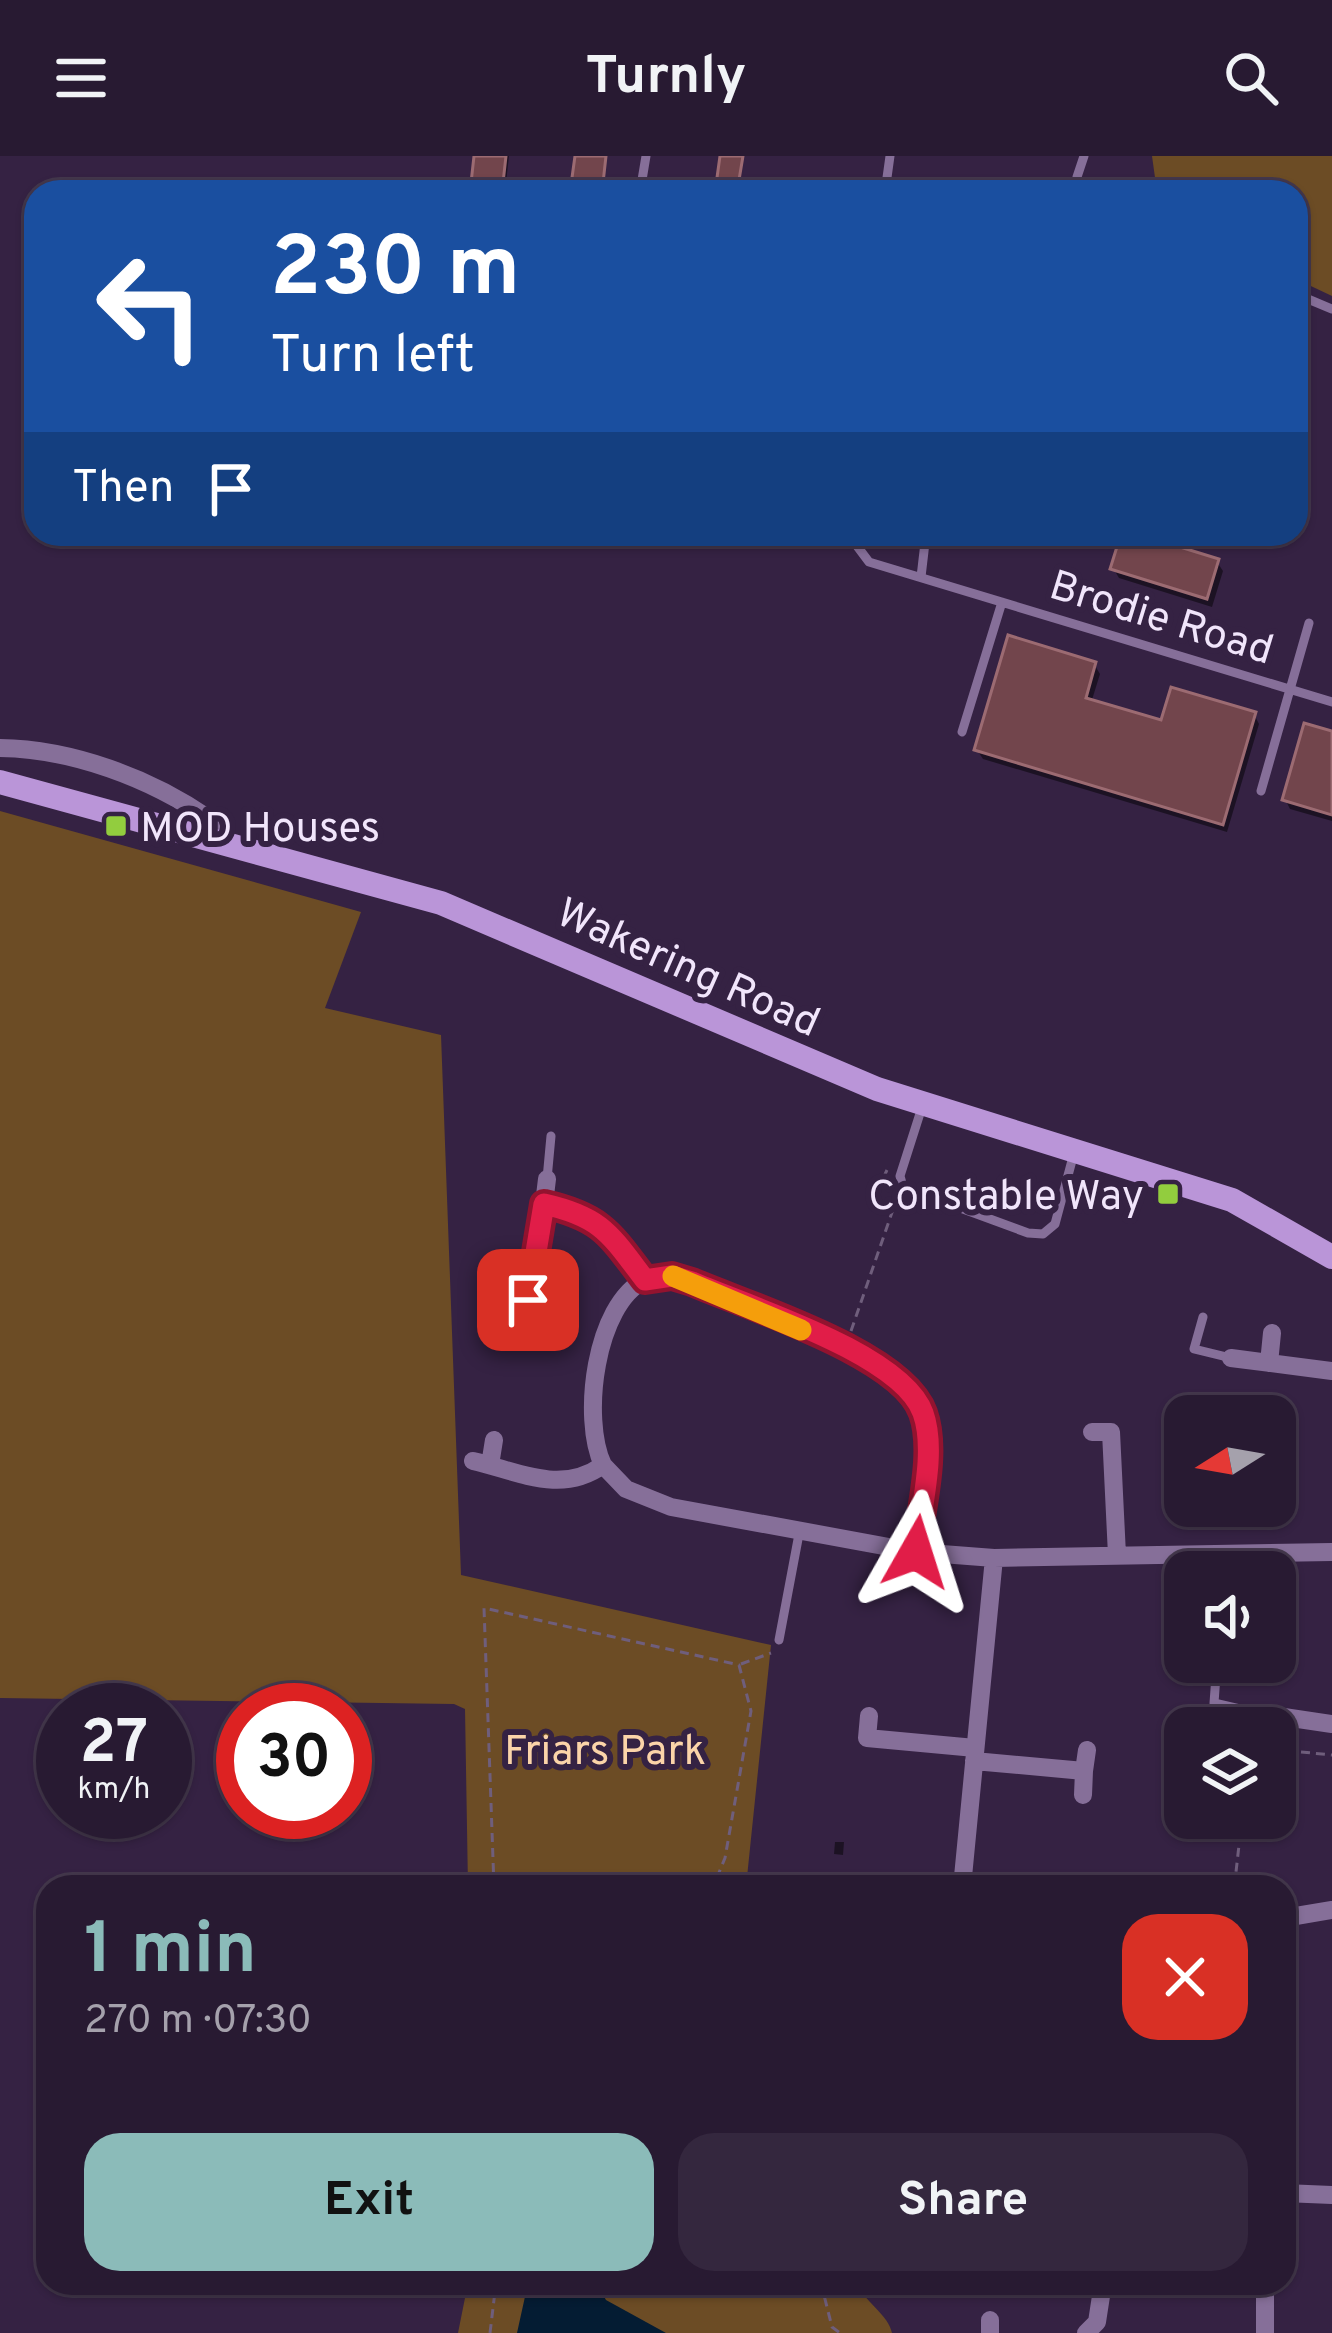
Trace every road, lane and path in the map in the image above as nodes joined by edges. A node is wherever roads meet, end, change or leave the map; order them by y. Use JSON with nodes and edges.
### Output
{"nodes":[{"id":1,"x":857,"y":546,"type":"edge"},
{"id":2,"x":925,"y":546,"type":"edge"},
{"id":3,"x":921,"y":577,"type":"junction"},
{"id":4,"x":1002,"y":602,"type":"junction"},
{"id":5,"x":1309,"y":623,"type":"dead end"},
{"id":6,"x":1288,"y":690,"type":"junction"},
{"id":7,"x":1332,"y":702,"type":"edge"},
{"id":8,"x":962,"y":733,"type":"dead end"},
{"id":9,"x":0,"y":748,"type":"edge"},
{"id":10,"x":0,"y":782,"type":"edge"},
{"id":11,"x":1261,"y":791,"type":"dead end"},
{"id":12,"x":215,"y":841,"type":"junction"},
{"id":13,"x":923,"y":1104,"type":"junction"},
{"id":14,"x":551,"y":1136,"type":"dead end"},
{"id":15,"x":1075,"y":1150,"type":"junction"},
{"id":16,"x":889,"y":1164,"type":"dead end"},
{"id":17,"x":548,"y":1178,"type":"joint"},
{"id":18,"x":544,"y":1204,"type":"junction"},
{"id":19,"x":540,"y":1225,"type":"joint"},
{"id":20,"x":1332,"y":1257,"type":"edge"},
{"id":21,"x":645,"y":1280,"type":"junction"},
{"id":22,"x":528,"y":1300,"type":"dead end"},
{"id":23,"x":1203,"y":1317,"type":"dead end"},
{"id":24,"x":1272,"y":1333,"type":"dead end"},
{"id":25,"x":845,"y":1350,"type":"junction"},
{"id":26,"x":1232,"y":1358,"type":"joint"},
{"id":27,"x":1269,"y":1363,"type":"junction"},
{"id":28,"x":1332,"y":1370,"type":"edge"},
{"id":29,"x":1134,"y":1431,"type":"dead end"},
{"id":30,"x":494,"y":1440,"type":"dead end"},
{"id":31,"x":603,"y":1465,"type":"junction"},
{"id":32,"x":799,"y":1534,"type":"junction"},
{"id":33,"x":916,"y":1552,"type":"junction"},
{"id":34,"x":1332,"y":1552,"type":"edge"},
{"id":35,"x":1117,"y":1556,"type":"junction"},
{"id":36,"x":994,"y":1558,"type":"junction"},
{"id":37,"x":779,"y":1640,"type":"joint"},
{"id":38,"x":739,"y":1665,"type":"junction"},
{"id":39,"x":1215,"y":1683,"type":"edge"},
{"id":40,"x":1231,"y":1707,"type":"edge"},
{"id":41,"x":869,"y":1716,"type":"dead end"},
{"id":42,"x":1296,"y":1719,"type":"edge"},
{"id":43,"x":1332,"y":1724,"type":"edge"},
{"id":44,"x":867,"y":1738,"type":"junction"},
{"id":45,"x":1296,"y":1749,"type":"edge"},
{"id":46,"x":1088,"y":1750,"type":"dead end"},
{"id":47,"x":975,"y":1754,"type":"junction"},
{"id":48,"x":1332,"y":1755,"type":"edge"},
{"id":49,"x":865,"y":1760,"type":"dead end"},
{"id":50,"x":1084,"y":1772,"type":"junction"},
{"id":51,"x":1083,"y":1796,"type":"dead end"},
{"id":52,"x":1240,"y":1839,"type":"edge"},
{"id":53,"x":494,"y":1875,"type":"edge"},
{"id":54,"x":718,"y":1875,"type":"edge"},
{"id":55,"x":963,"y":1875,"type":"edge"},
{"id":56,"x":1236,"y":1875,"type":"edge"},
{"id":57,"x":1332,"y":1910,"type":"edge"},
{"id":58,"x":1296,"y":1916,"type":"edge"},
{"id":59,"x":1296,"y":2194,"type":"edge"},
{"id":60,"x":1332,"y":2195,"type":"edge"},
{"id":61,"x":495,"y":2295,"type":"edge"},
{"id":62,"x":824,"y":2295,"type":"edge"},
{"id":63,"x":1100,"y":2295,"type":"edge"},
{"id":64,"x":1265,"y":2295,"type":"edge"},
{"id":65,"x":490,"y":2333,"type":"edge"},
{"id":66,"x":839,"y":2333,"type":"edge"},
{"id":67,"x":1086,"y":2333,"type":"edge"},
{"id":68,"x":1265,"y":2333,"type":"edge"}],
"edges":[{"from":1,"to":3,"type":"lane","name":"Brodie Road"},
{"from":2,"to":3,"type":"lane"},
{"from":3,"to":4,"type":"lane","name":"Brodie Road"},
{"from":4,"to":6,"type":"lane","name":"Brodie Road"},
{"from":4,"to":8,"type":"lane"},
{"from":5,"to":6,"type":"lane"},
{"from":6,"to":7,"type":"lane","name":"Brodie Road"},
{"from":6,"to":11,"type":"lane"},
{"from":9,"to":12,"type":"street"},
{"from":10,"to":12,"type":"street","name":"Wakering Road"},
{"from":12,"to":13,"type":"street","name":"Wakering Road"},
{"from":13,"to":15,"type":"street","name":"Wakering Road"},
{"from":13,"to":15,"type":"lane"},
{"from":14,"to":17,"type":"lane"},
{"from":15,"to":20,"type":"street","name":"Wakering Road"},
{"from":16,"to":25,"type":"path"},
{"from":17,"to":18,"type":"street"},
{"from":18,"to":19,"type":"street"},
{"from":18,"to":21,"type":"street"},
{"from":19,"to":22,"type":"lane"},
{"from":21,"to":25,"type":"street"},
{"from":21,"to":31,"type":"street"},
{"from":23,"to":26,"type":"lane"},
{"from":24,"to":27,"type":"street"},
{"from":25,"to":33,"type":"street"},
{"from":26,"to":27,"type":"street"},
{"from":27,"to":28,"type":"street"},
{"from":29,"to":35,"type":"street"},
{"from":30,"to":31,"type":"street"},
{"from":31,"to":32,"type":"street"},
{"from":32,"to":33,"type":"street"},
{"from":32,"to":37,"type":"lane"},
{"from":33,"to":36,"type":"street"},
{"from":34,"to":35,"type":"street"},
{"from":35,"to":36,"type":"street"},
{"from":36,"to":47,"type":"street"},
{"from":37,"to":38,"type":"path"},
{"from":38,"to":53,"type":"path"},
{"from":38,"to":54,"type":"path"},
{"from":39,"to":40,"type":"lane"},
{"from":41,"to":44,"type":"street"},
{"from":42,"to":43,"type":"street"},
{"from":44,"to":47,"type":"street"},
{"from":44,"to":49,"type":"street"},
{"from":45,"to":48,"type":"path"},
{"from":46,"to":50,"type":"street"},
{"from":47,"to":50,"type":"street"},
{"from":47,"to":55,"type":"street"},
{"from":50,"to":51,"type":"street"},
{"from":52,"to":56,"type":"path"},
{"from":57,"to":58,"type":"street"},
{"from":59,"to":60,"type":"street"},
{"from":61,"to":65,"type":"path"},
{"from":62,"to":66,"type":"path"},
{"from":63,"to":67,"type":"street"},
{"from":64,"to":68,"type":"street"}]}
